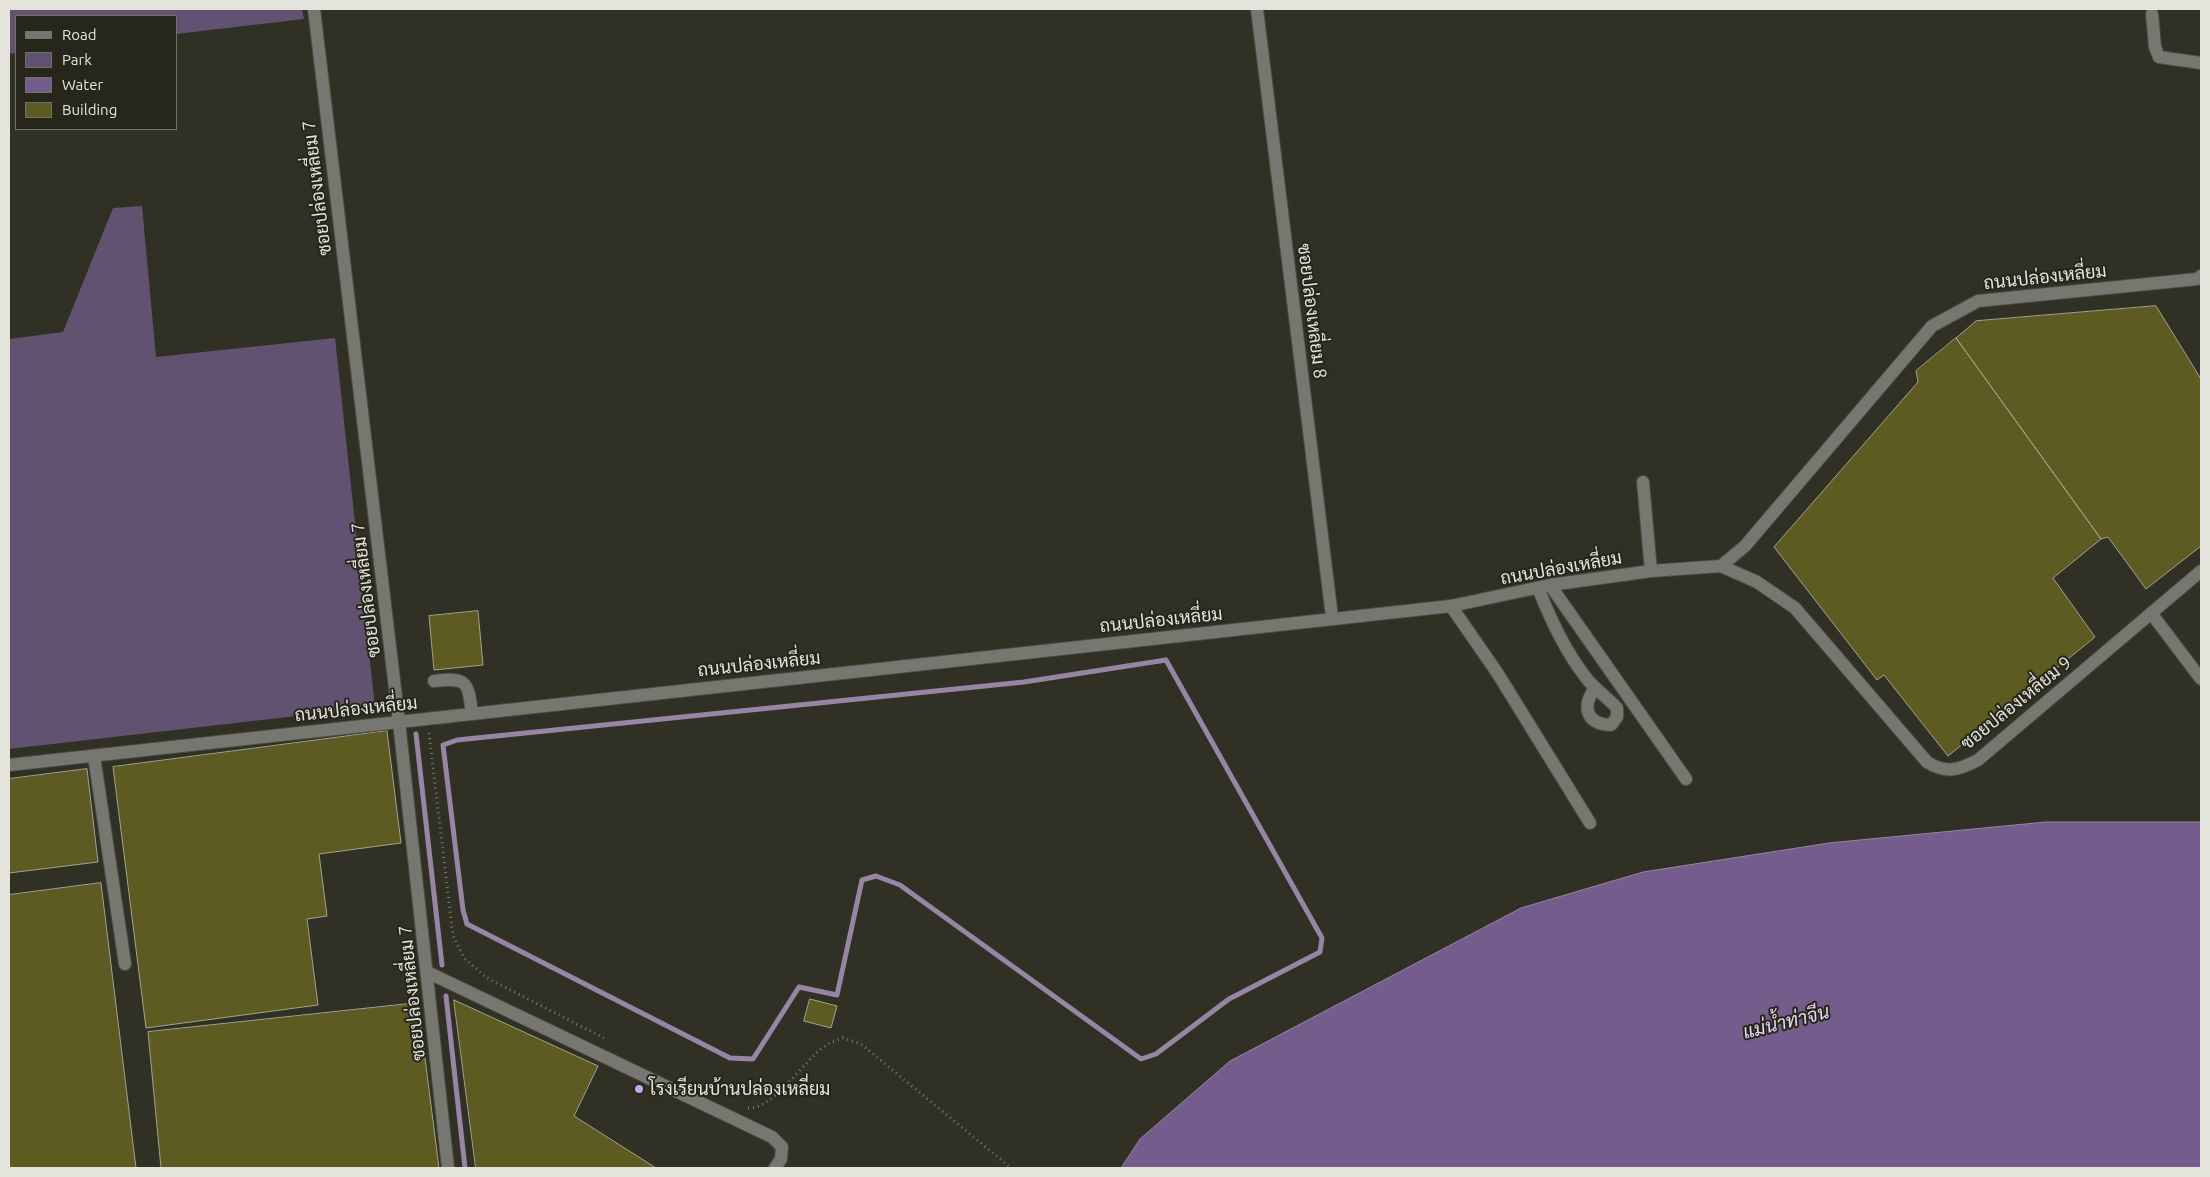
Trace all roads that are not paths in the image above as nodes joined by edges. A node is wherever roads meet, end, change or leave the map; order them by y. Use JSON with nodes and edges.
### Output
{"nodes":[{"id":1,"x":314,"y":9,"type":"edge"},
{"id":2,"x":1257,"y":9,"type":"edge"},
{"id":3,"x":2152,"y":14,"type":"dead end"},
{"id":4,"x":2201,"y":63,"type":"edge"},
{"id":5,"x":2201,"y":276,"type":"edge"},
{"id":6,"x":1643,"y":482,"type":"dead end"},
{"id":7,"x":1721,"y":566,"type":"junction"},
{"id":8,"x":1650,"y":571,"type":"junction"},
{"id":9,"x":2199,"y":577,"type":"edge"},
{"id":10,"x":1544,"y":586,"type":"junction"},
{"id":11,"x":1451,"y":606,"type":"junction"},
{"id":12,"x":2151,"y":613,"type":"junction"},
{"id":13,"x":1332,"y":617,"type":"junction"},
{"id":14,"x":2201,"y":679,"type":"edge"},
{"id":15,"x":434,"y":681,"type":"dead end"},
{"id":16,"x":1595,"y":688,"type":"dead end"},
{"id":17,"x":472,"y":714,"type":"junction"},
{"id":18,"x":399,"y":722,"type":"junction"},
{"id":19,"x":94,"y":756,"type":"junction"},
{"id":20,"x":9,"y":765,"type":"edge"},
{"id":21,"x":1686,"y":779,"type":"dead end"},
{"id":22,"x":1590,"y":823,"type":"dead end"},
{"id":23,"x":125,"y":964,"type":"dead end"},
{"id":24,"x":427,"y":972,"type":"junction"},
{"id":25,"x":448,"y":1168,"type":"edge"},
{"id":26,"x":776,"y":1168,"type":"edge"}],
"edges":[{"from":1,"to":18,"type":"street","name":"ซอยปล่องเหลี่ยม 7"},
{"from":2,"to":13,"type":"street","name":"ซอยปล่องเหลี่ยม 8"},
{"from":3,"to":4,"type":"street"},
{"from":5,"to":7,"type":"street","name":"ถนนปล่องเหลี่ยม"},
{"from":6,"to":8,"type":"street"},
{"from":7,"to":8,"type":"street","name":"ถนนปล่องเหลี่ยม"},
{"from":7,"to":12,"type":"street","name":"ซอยปล่องเหลี่ยม 9"},
{"from":8,"to":10,"type":"street","name":"ถนนปล่องเหลี่ยม"},
{"from":9,"to":12,"type":"street","name":"ซอยปล่องเหลี่ยม 9"},
{"from":10,"to":11,"type":"street","name":"ถนนปล่องเหลี่ยม"},
{"from":10,"to":16,"type":"street"},
{"from":10,"to":21,"type":"street"},
{"from":11,"to":13,"type":"street","name":"ถนนปล่องเหลี่ยม"},
{"from":11,"to":22,"type":"street"},
{"from":12,"to":14,"type":"street"},
{"from":13,"to":17,"type":"street","name":"ถนนปล่องเหลี่ยม"},
{"from":15,"to":17,"type":"street"},
{"from":17,"to":18,"type":"street","name":"ถนนปล่องเหลี่ยม"},
{"from":18,"to":19,"type":"street","name":"ถนนปล่องเหลี่ยม"},
{"from":18,"to":24,"type":"street","name":"ซอยปล่องเหลี่ยม 7"},
{"from":19,"to":20,"type":"street","name":"ถนนปล่องเหลี่ยม"},
{"from":19,"to":23,"type":"street"},
{"from":24,"to":25,"type":"street","name":"ซอยปล่องเหลี่ยม 7"},
{"from":24,"to":26,"type":"street"}]}
